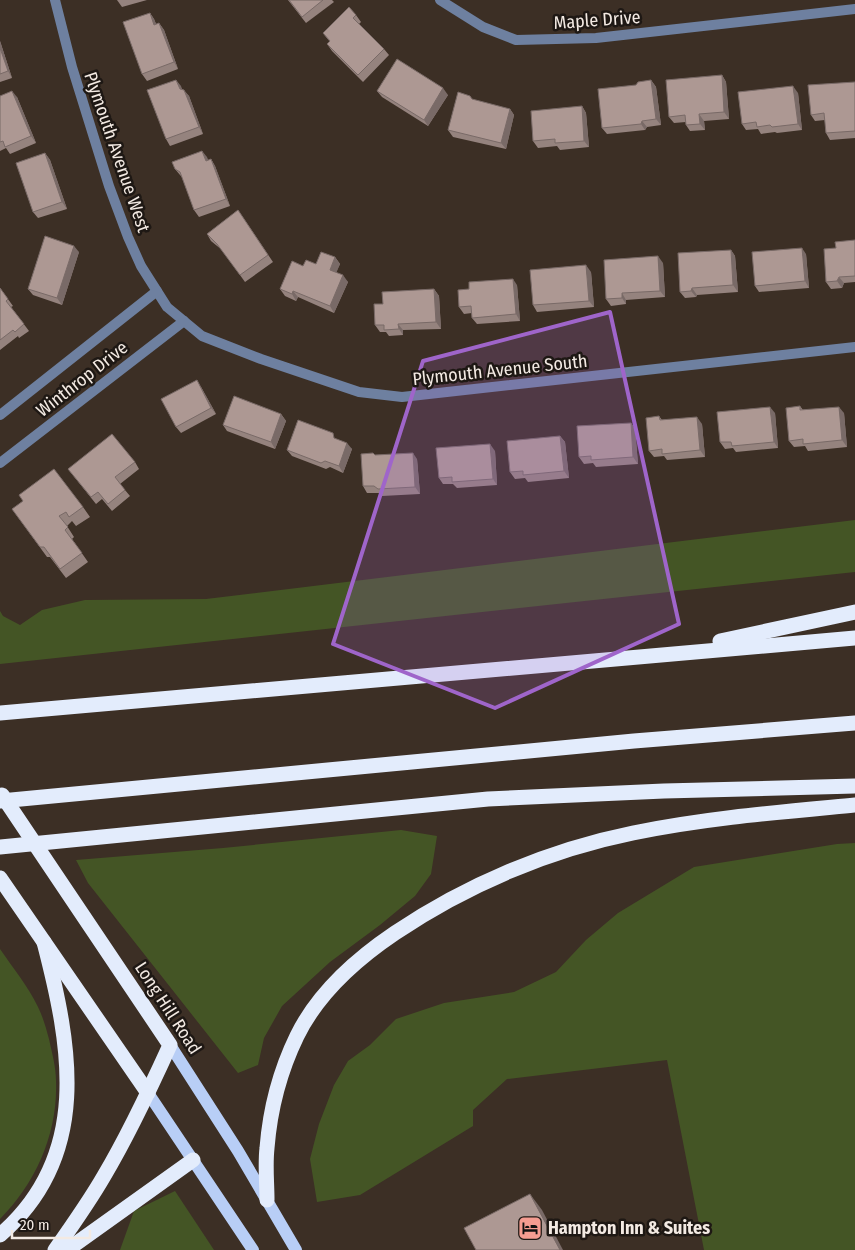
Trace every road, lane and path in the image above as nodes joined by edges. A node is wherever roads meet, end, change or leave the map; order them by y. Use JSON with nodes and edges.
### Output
{"nodes":[{"id":1,"x":55,"y":0,"type":"edge"},
{"id":2,"x":440,"y":0,"type":"edge"},
{"id":3,"x":855,"y":9,"type":"edge"},
{"id":4,"x":157,"y":291,"type":"junction"},
{"id":5,"x":168,"y":307,"type":"joint"},
{"id":6,"x":184,"y":321,"type":"junction"},
{"id":7,"x":855,"y":347,"type":"edge"},
{"id":8,"x":0,"y":415,"type":"edge"},
{"id":9,"x":0,"y":462,"type":"edge"},
{"id":10,"x":855,"y":612,"type":"edge"},
{"id":11,"x":855,"y":638,"type":"edge"},
{"id":12,"x":659,"y":654,"type":"junction"},
{"id":13,"x":0,"y":713,"type":"edge"},
{"id":14,"x":855,"y":723,"type":"edge"},
{"id":15,"x":855,"y":786,"type":"edge"},
{"id":16,"x":0,"y":792,"type":"edge"},
{"id":17,"x":0,"y":802,"type":"edge"},
{"id":18,"x":855,"y":805,"type":"edge"},
{"id":19,"x":0,"y":846,"type":"edge"},
{"id":20,"x":0,"y":878,"type":"edge"},
{"id":21,"x":44,"y":942,"type":"junction"},
{"id":22,"x":170,"y":1045,"type":"junction"},
{"id":23,"x":148,"y":1093,"type":"junction"},
{"id":24,"x":193,"y":1160,"type":"junction"},
{"id":25,"x":266,"y":1200,"type":"junction"},
{"id":26,"x":0,"y":1235,"type":"edge"},
{"id":27,"x":55,"y":1250,"type":"edge"},
{"id":28,"x":67,"y":1250,"type":"edge"},
{"id":29,"x":253,"y":1250,"type":"edge"},
{"id":30,"x":296,"y":1250,"type":"edge"}],
"edges":[{"from":1,"to":4,"type":"street","name":"Plymouth Avenue West"},
{"from":2,"to":3,"type":"street","name":"Maple Drive"},
{"from":4,"to":5,"type":"street","name":"Plymouth Avenue West"},
{"from":4,"to":8,"type":"street","name":"Winthrop Drive"},
{"from":5,"to":6,"type":"street","name":"Plymouth Avenue South"},
{"from":6,"to":7,"type":"street","name":"Plymouth Avenue South"},
{"from":6,"to":9,"type":"street","name":"Winthrop Drive"},
{"from":10,"to":12,"type":"highway"},
{"from":11,"to":12,"type":"highway"},
{"from":12,"to":13,"type":"highway"},
{"from":14,"to":17,"type":"highway"},
{"from":15,"to":19,"type":"highway"},
{"from":16,"to":22,"type":"highway","name":"Long Hill Road"},
{"from":18,"to":25,"type":"highway"},
{"from":20,"to":21,"type":"highway"},
{"from":21,"to":23,"type":"highway"},
{"from":21,"to":26,"type":"highway"},
{"from":22,"to":23,"type":"highway"},
{"from":22,"to":25,"type":"main road","name":"Long Hill Road"},
{"from":23,"to":24,"type":"main road"},
{"from":23,"to":27,"type":"highway"},
{"from":24,"to":28,"type":"highway"},
{"from":24,"to":29,"type":"main road"},
{"from":25,"to":30,"type":"main road","name":"Long Hill Road"}]}
